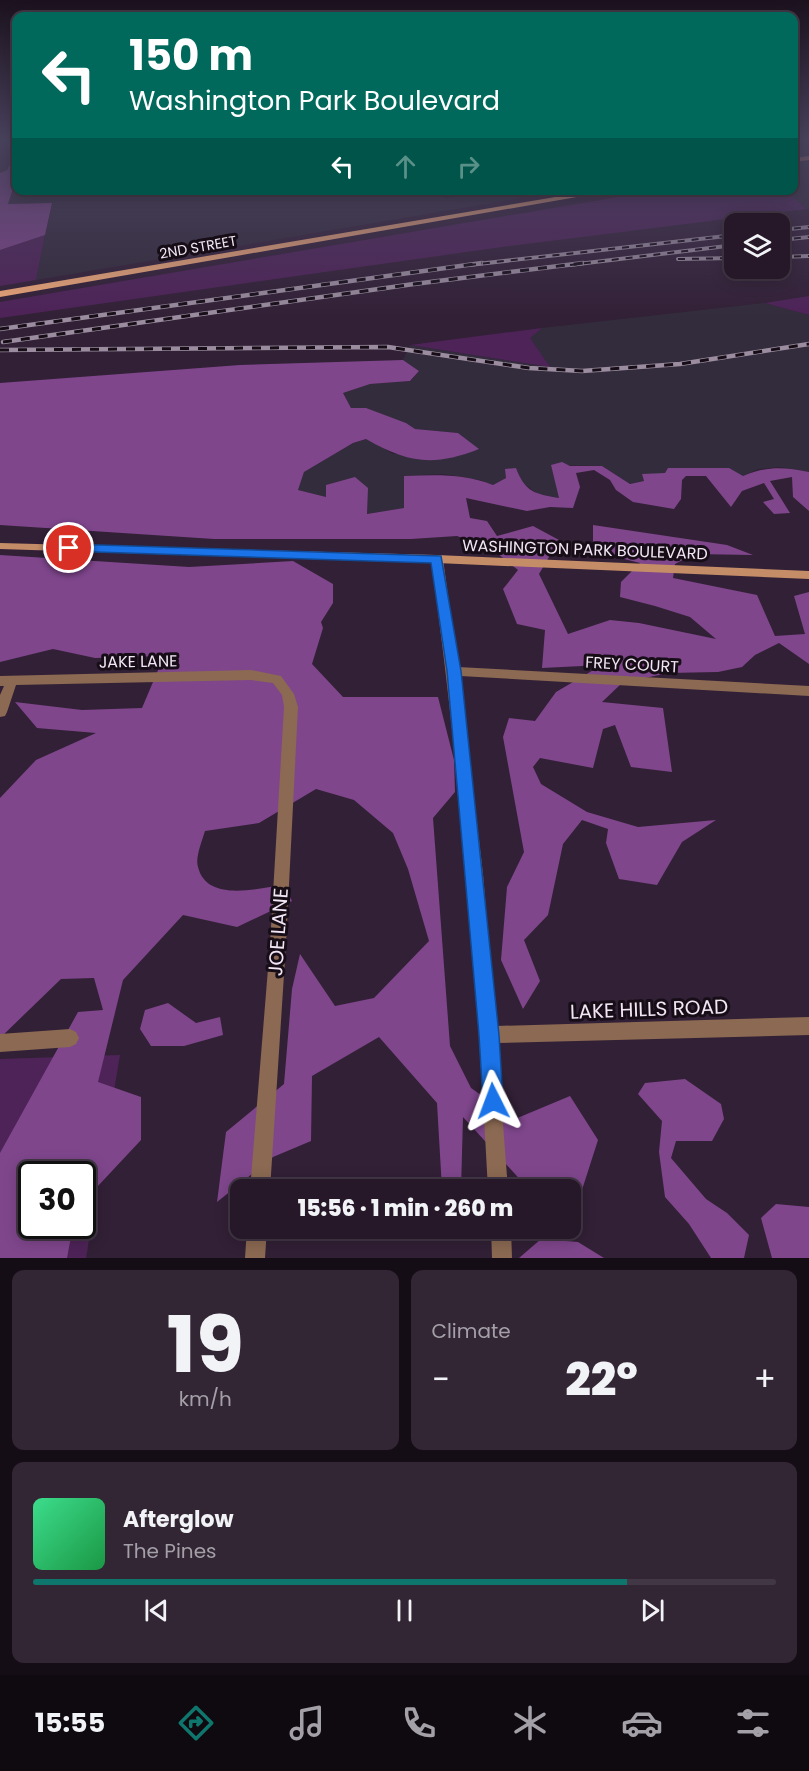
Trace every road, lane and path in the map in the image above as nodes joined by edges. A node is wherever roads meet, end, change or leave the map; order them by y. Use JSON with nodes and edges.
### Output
{"nodes":[{"id":1,"x":557,"y":200,"type":"edge"},
{"id":2,"x":0,"y":294,"type":"edge"},
{"id":3,"x":0,"y":546,"type":"edge"},
{"id":4,"x":437,"y":559,"type":"junction"},
{"id":5,"x":809,"y":575,"type":"edge"},
{"id":6,"x":454,"y":671,"type":"junction"},
{"id":7,"x":277,"y":679,"type":"joint"},
{"id":8,"x":6,"y":681,"type":"edge"},
{"id":9,"x":809,"y":691,"type":"edge"},
{"id":10,"x":0,"y":712,"type":"edge"},
{"id":11,"x":809,"y":1026,"type":"edge"},
{"id":12,"x":489,"y":1035,"type":"junction"},
{"id":13,"x":70,"y":1038,"type":"dead end"},
{"id":14,"x":0,"y":1043,"type":"edge"},
{"id":15,"x":261,"y":1179,"type":"edge"},
{"id":16,"x":497,"y":1179,"type":"edge"},
{"id":17,"x":256,"y":1239,"type":"edge"},
{"id":18,"x":501,"y":1239,"type":"edge"},
{"id":19,"x":255,"y":1258,"type":"edge"},
{"id":20,"x":502,"y":1258,"type":"edge"}],
"edges":[{"from":1,"to":2,"type":"main road","name":"2ND STREET"},
{"from":3,"to":4,"type":"street","name":"WASHINGTON PARK BOULEVARD"},
{"from":4,"to":5,"type":"street","name":"WASHINGTON PARK BOULEVARD"},
{"from":4,"to":6,"type":"street"},
{"from":6,"to":9,"type":"street","name":"FREY COURT"},
{"from":6,"to":12,"type":"street"},
{"from":7,"to":8,"type":"street","name":"JAKE LANE"},
{"from":7,"to":15,"type":"street","name":"JOE LANE"},
{"from":8,"to":10,"type":"street"},
{"from":11,"to":12,"type":"street","name":"LAKE HILLS ROAD"},
{"from":12,"to":16,"type":"street"},
{"from":13,"to":14,"type":"street"},
{"from":17,"to":19,"type":"street"},
{"from":18,"to":20,"type":"street"}]}
